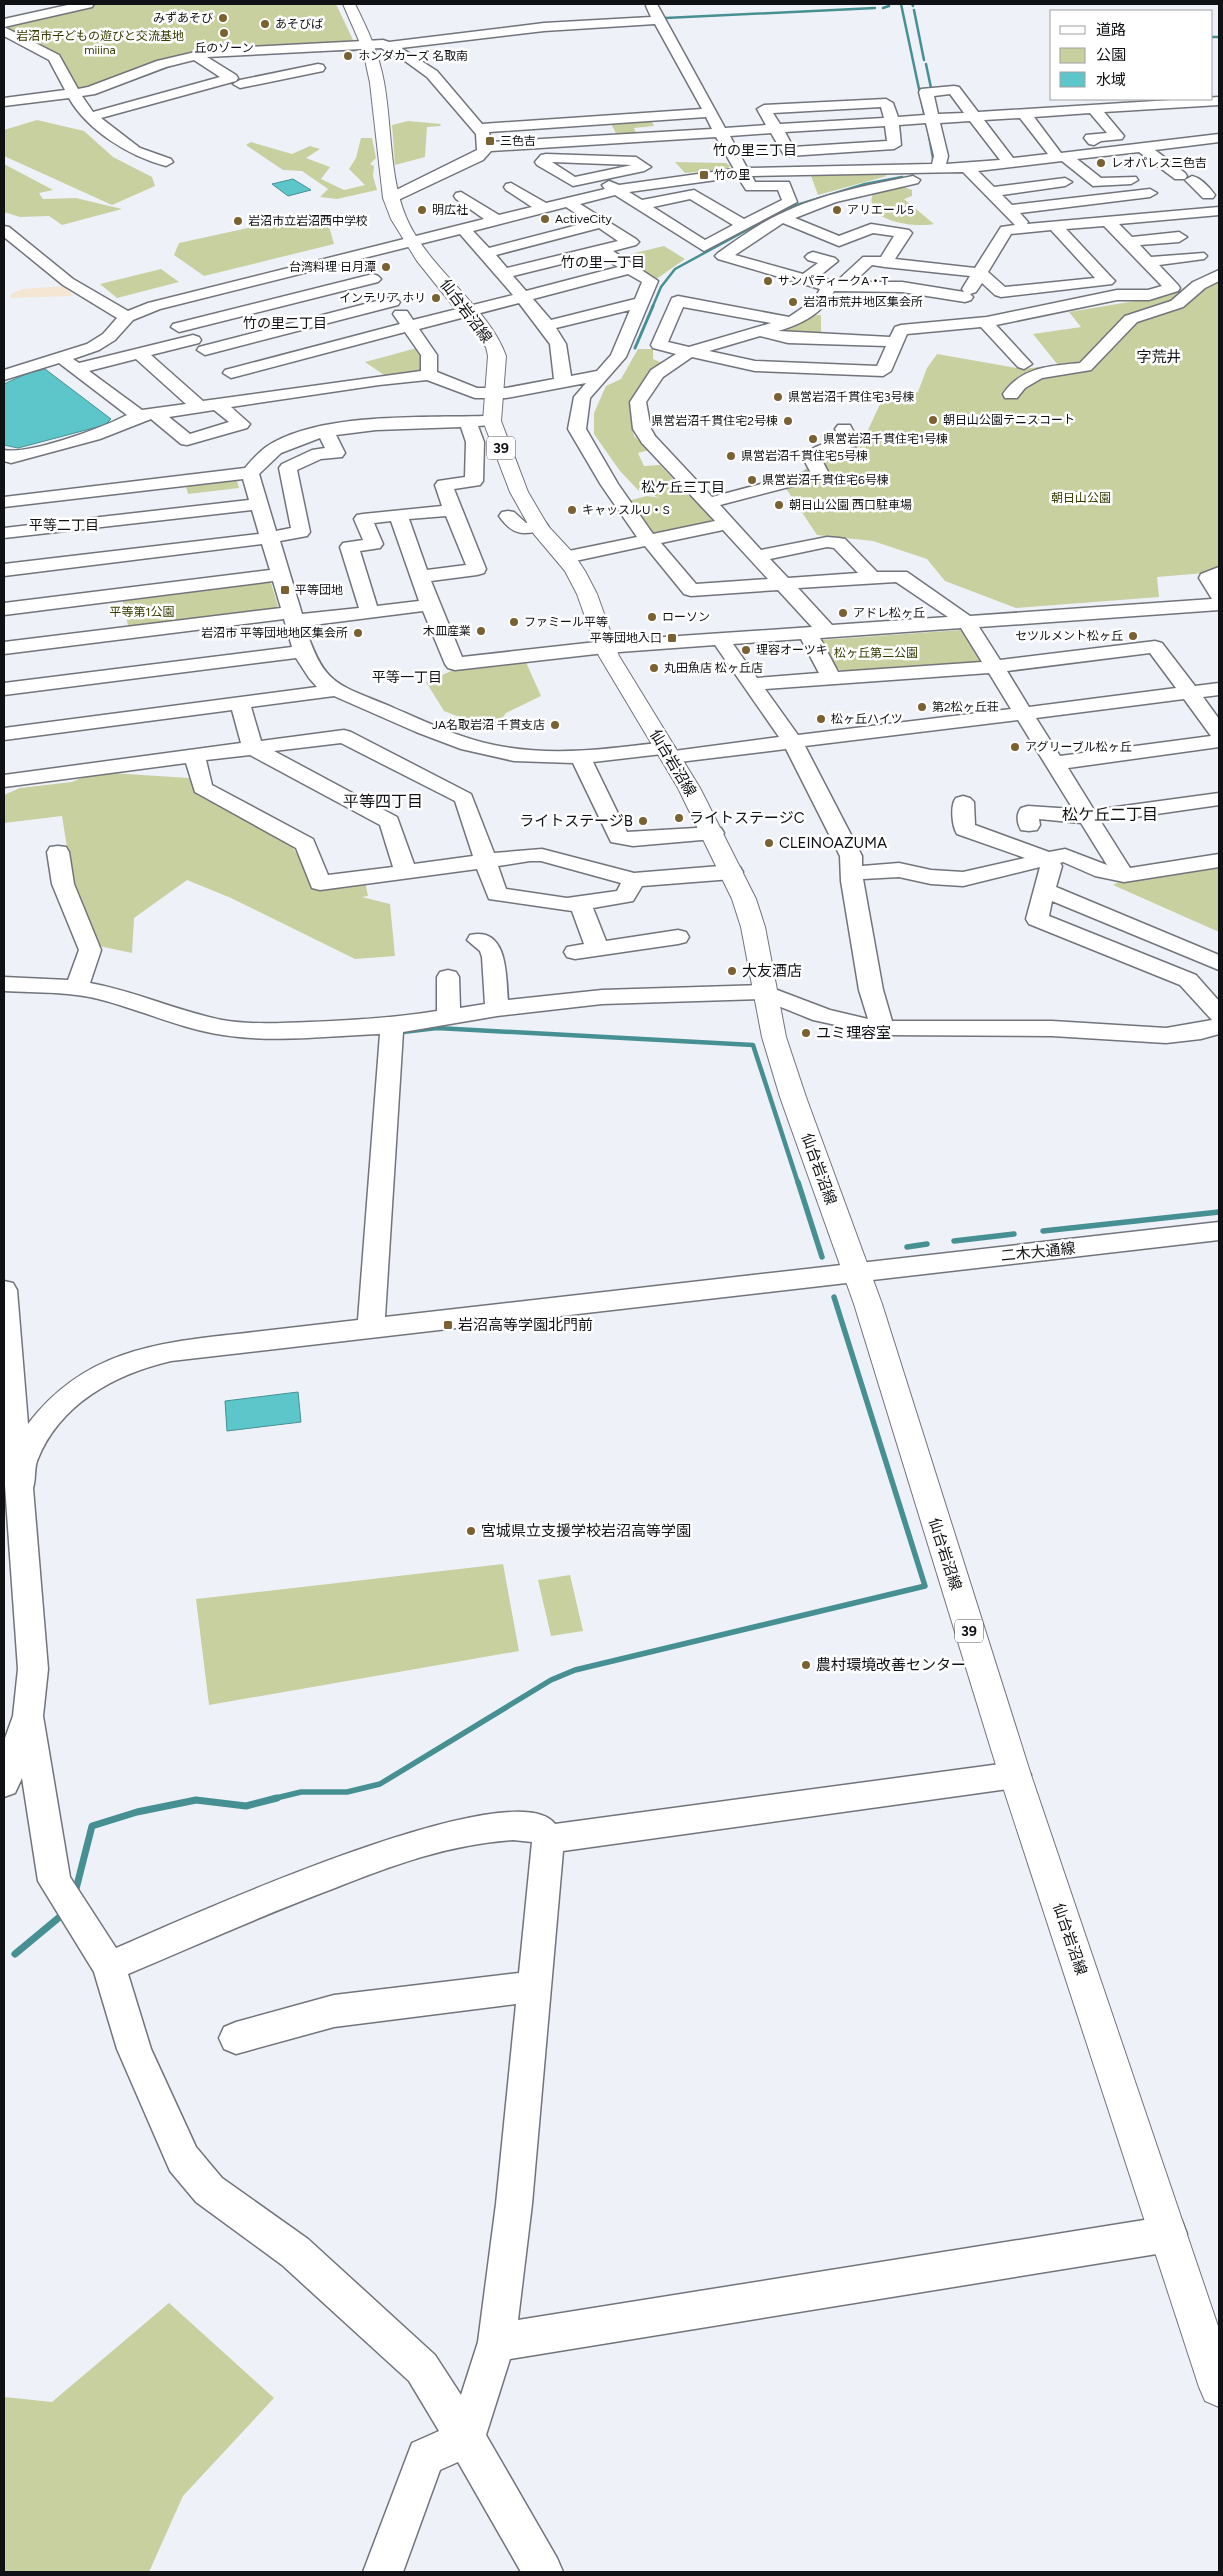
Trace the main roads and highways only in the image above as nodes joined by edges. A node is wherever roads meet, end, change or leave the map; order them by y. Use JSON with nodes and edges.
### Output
{"nodes":[{"id":1,"x":349,"y":4,"type":"edge"},
{"id":2,"x":1219,"y":2387,"type":"edge"}],
"edges":[{"from":1,"to":2,"type":"main road","name":"仙台岩沼線","number":"39"}]}
